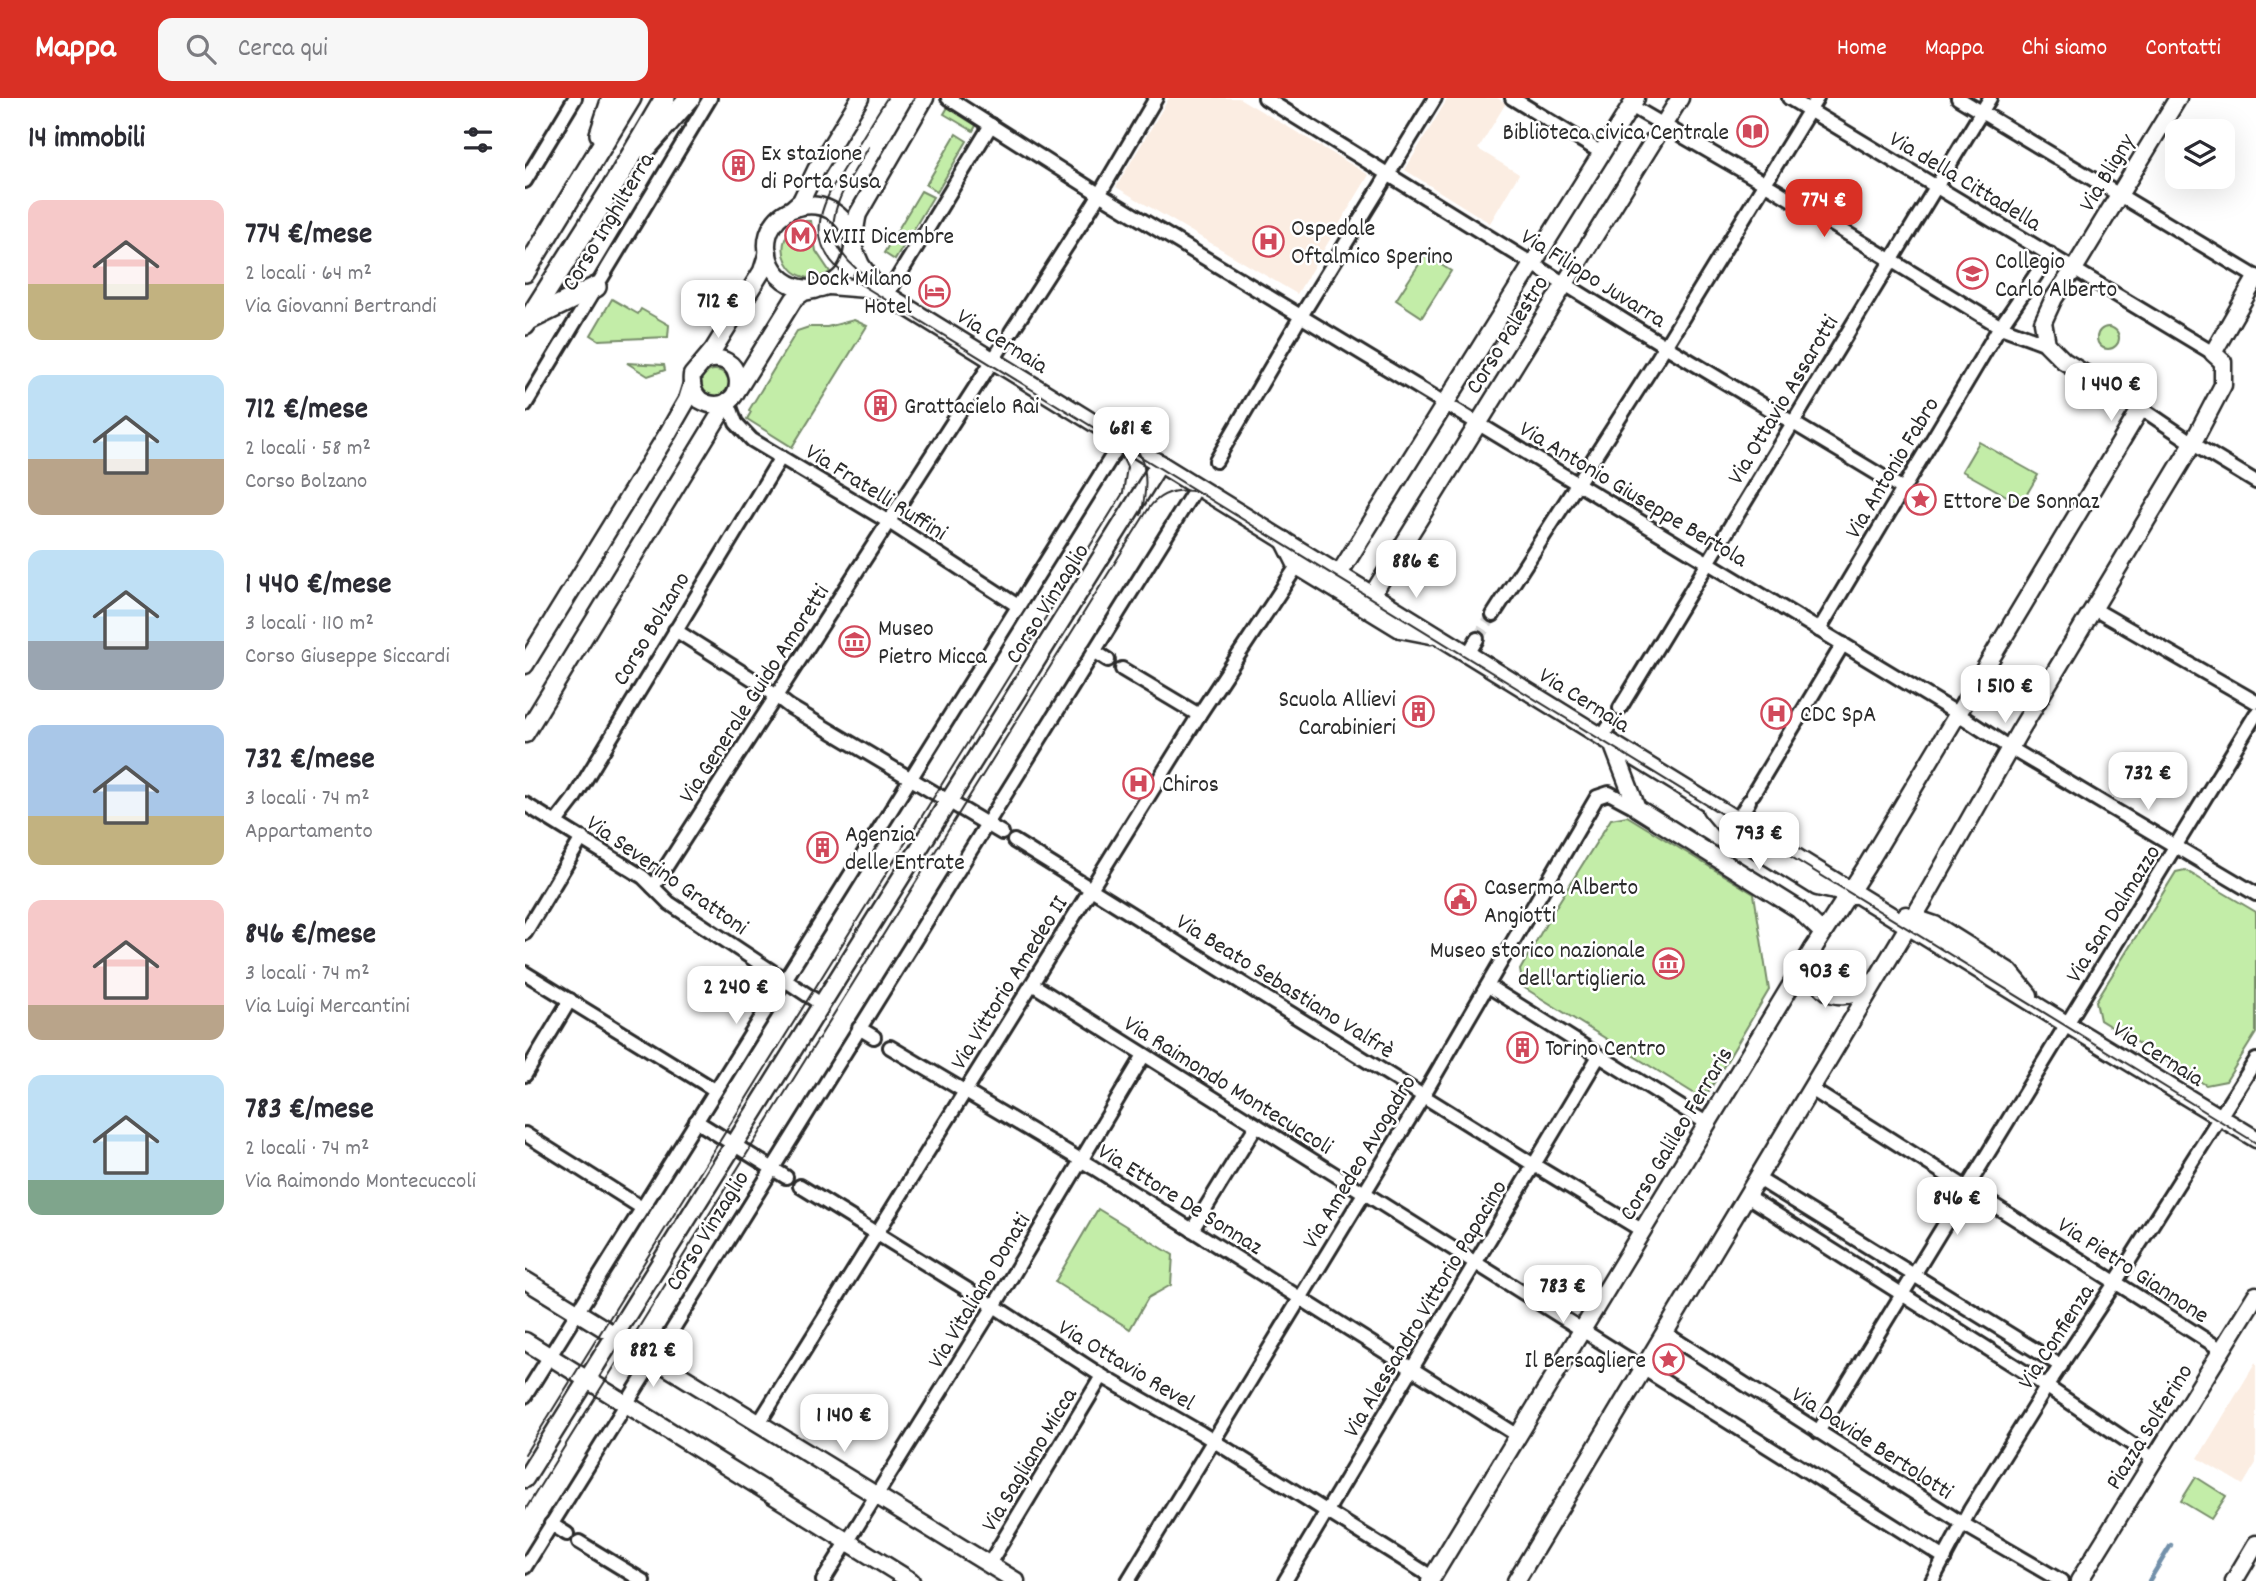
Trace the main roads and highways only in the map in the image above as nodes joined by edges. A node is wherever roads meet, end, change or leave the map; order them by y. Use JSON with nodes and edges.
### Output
{"nodes":[{"id":1,"x":612,"y":98,"type":"edge"},
{"id":2,"x":631,"y":98,"type":"edge"},
{"id":3,"x":665,"y":98,"type":"edge"},
{"id":4,"x":690,"y":98,"type":"edge"},
{"id":5,"x":591,"y":162,"type":"junction"},
{"id":6,"x":615,"y":183,"type":"junction"},
{"id":7,"x":525,"y":272,"type":"edge"},
{"id":8,"x":596,"y":288,"type":"road end"},
{"id":9,"x":526,"y":323,"type":"edge"}],
"edges":[{"from":1,"to":5,"type":"main road"},
{"from":2,"to":5,"type":"main road","name":"Corso Inghilterra"},
{"from":3,"to":6,"type":"main road","name":"Corso Inghilterra"},
{"from":4,"to":6,"type":"main road"},
{"from":5,"to":7,"type":"main road","name":"Corso Inghilterra"},
{"from":6,"to":9,"type":"main road","name":"Corso Inghilterra"},
{"from":8,"to":9,"type":"main road"}]}
